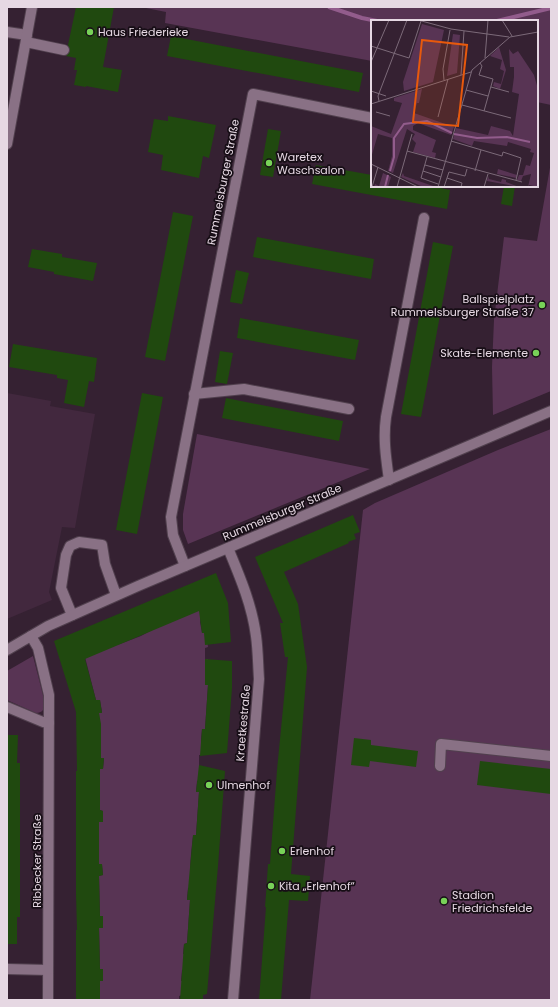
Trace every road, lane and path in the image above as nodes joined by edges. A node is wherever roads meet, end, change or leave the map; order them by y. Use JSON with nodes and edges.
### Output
{"nodes":[{"id":1,"x":32,"y":7,"type":"edge"},
{"id":2,"x":7,"y":32,"type":"edge"},
{"id":3,"x":26,"y":38,"type":"junction"},
{"id":4,"x":64,"y":50,"type":"dead end"},
{"id":5,"x":371,"y":118,"type":"edge"},
{"id":6,"x":7,"y":144,"type":"edge"},
{"id":7,"x":424,"y":218,"type":"dead end"},
{"id":8,"x":194,"y":394,"type":"junction"},
{"id":9,"x":349,"y":409,"type":"dead end"},
{"id":10,"x":551,"y":411,"type":"edge"},
{"id":11,"x":389,"y":480,"type":"junction"},
{"id":12,"x":228,"y":548,"type":"junction"},
{"id":13,"x":185,"y":566,"type":"junction"},
{"id":14,"x":116,"y":595,"type":"junction"},
{"id":15,"x":72,"y":615,"type":"junction"},
{"id":16,"x":31,"y":636,"type":"junction"},
{"id":17,"x":7,"y":650,"type":"edge"},
{"id":18,"x":7,"y":707,"type":"edge"},
{"id":19,"x":49,"y":723,"type":"junction"},
{"id":20,"x":551,"y":756,"type":"edge"},
{"id":21,"x":440,"y":766,"type":"dead end"},
{"id":22,"x":7,"y":970,"type":"edge"},
{"id":23,"x":48,"y":970,"type":"junction"},
{"id":24,"x":48,"y":1000,"type":"edge"},
{"id":25,"x":233,"y":1000,"type":"edge"}],
"edges":[{"from":1,"to":3,"type":"street"},
{"from":2,"to":3,"type":"street"},
{"from":3,"to":4,"type":"street"},
{"from":3,"to":6,"type":"street"},
{"from":5,"to":8,"type":"street","name":"Rummelsburger Straße"},
{"from":7,"to":11,"type":"street"},
{"from":8,"to":9,"type":"street"},
{"from":8,"to":13,"type":"street","name":"Rummelsburger Straße"},
{"from":10,"to":11,"type":"street","name":"Rummelsburger Straße"},
{"from":11,"to":12,"type":"street","name":"Rummelsburger Straße"},
{"from":12,"to":13,"type":"street","name":"Rummelsburger Straße"},
{"from":12,"to":25,"type":"street","name":"Kraetkestraße"},
{"from":13,"to":14,"type":"street","name":"Rummelsburger Straße"},
{"from":14,"to":15,"type":"street","name":"Rummelsburger Straße"},
{"from":14,"to":15,"type":"street"},
{"from":15,"to":16,"type":"street","name":"Rummelsburger Straße"},
{"from":16,"to":17,"type":"street","name":"Rummelsburger Straße"},
{"from":16,"to":19,"type":"street","name":"Ribbecker Straße"},
{"from":18,"to":19,"type":"street"},
{"from":19,"to":23,"type":"street","name":"Ribbecker Straße"},
{"from":20,"to":21,"type":"street"},
{"from":22,"to":23,"type":"street"},
{"from":23,"to":24,"type":"street","name":"Ribbecker Straße"}]}
